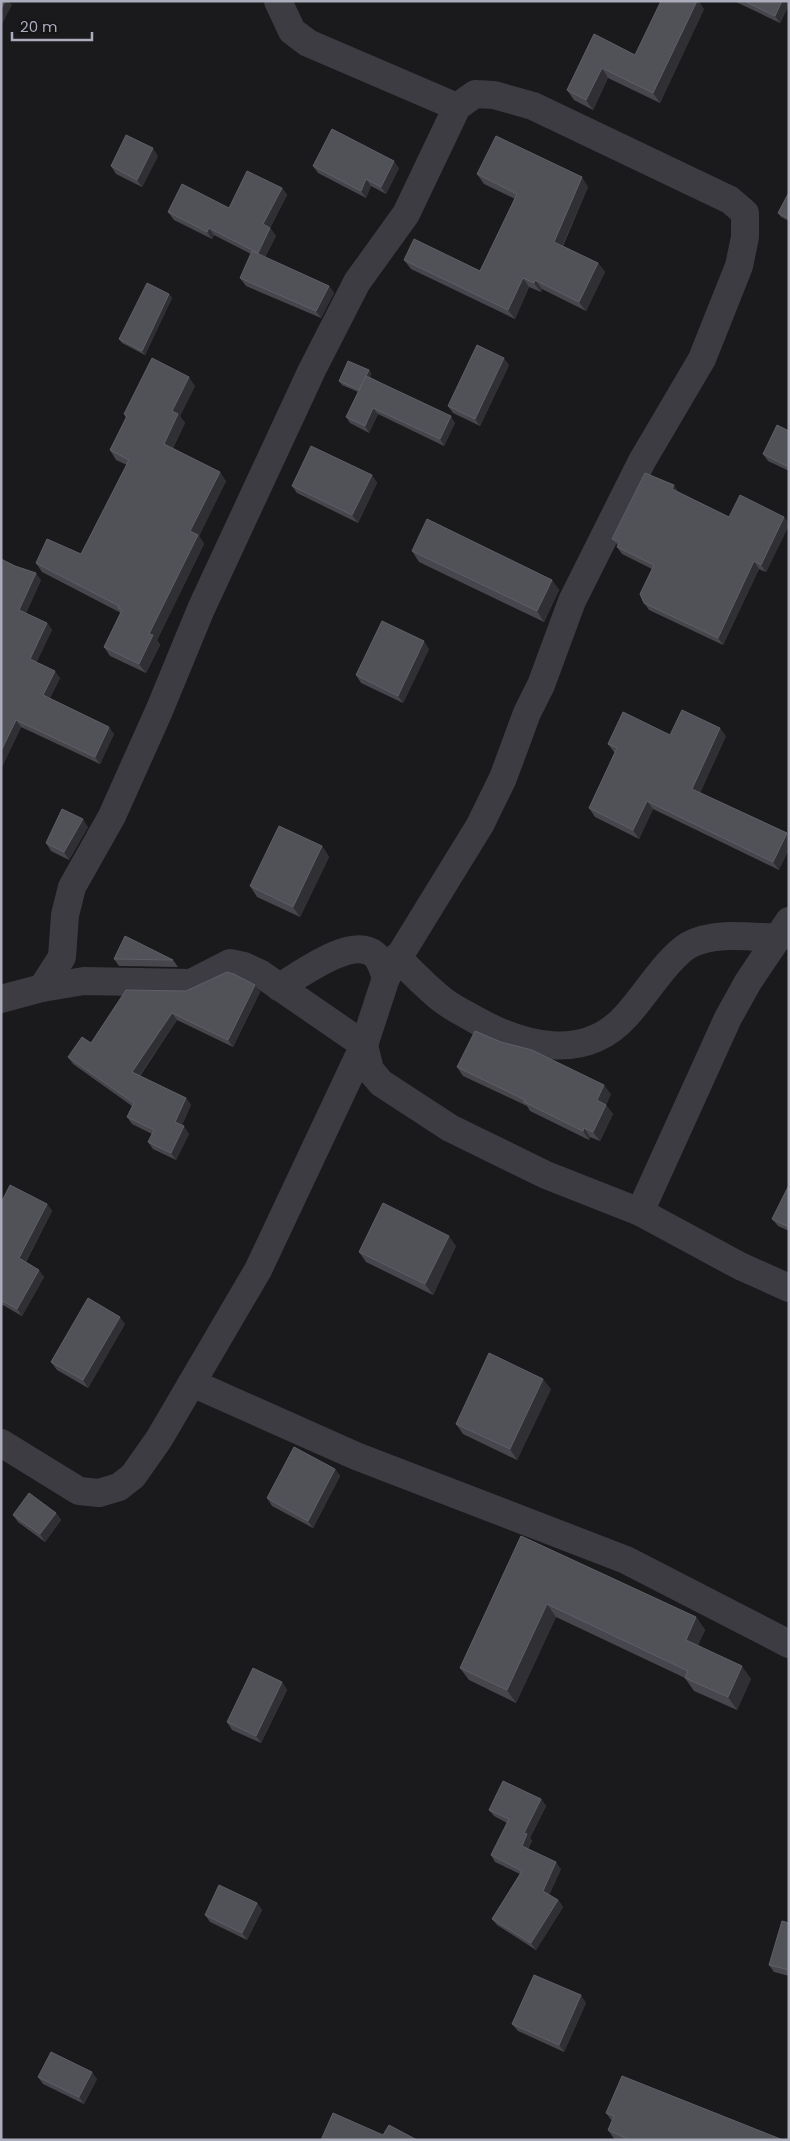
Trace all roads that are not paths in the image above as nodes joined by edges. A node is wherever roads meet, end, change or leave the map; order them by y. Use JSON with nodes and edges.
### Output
{"nodes":[{"id":1,"x":278,"y":1,"type":"edge"},
{"id":2,"x":457,"y":107,"type":"junction"},
{"id":3,"x":784,"y":929,"type":"edge"},
{"id":4,"x":62,"y":957,"type":"junction"},
{"id":5,"x":391,"y":968,"type":"junction"},
{"id":6,"x":84,"y":980,"type":"junction"},
{"id":7,"x":279,"y":987,"type":"junction"},
{"id":8,"x":42,"y":988,"type":"junction"},
{"id":9,"x":1,"y":999,"type":"edge"},
{"id":10,"x":364,"y":1045,"type":"junction"},
{"id":11,"x":640,"y":1212,"type":"junction"},
{"id":12,"x":789,"y":1288,"type":"edge"},
{"id":13,"x":192,"y":1383,"type":"junction"},
{"id":14,"x":1,"y":1443,"type":"edge"},
{"id":15,"x":789,"y":1644,"type":"edge"}],
"edges":[{"from":1,"to":2,"type":"street"},
{"from":2,"to":4,"type":"street"},
{"from":2,"to":5,"type":"street"},
{"from":3,"to":5,"type":"street"},
{"from":3,"to":11,"type":"street"},
{"from":4,"to":6,"type":"street"},
{"from":4,"to":8,"type":"street"},
{"from":5,"to":7,"type":"street"},
{"from":5,"to":10,"type":"street"},
{"from":6,"to":7,"type":"street"},
{"from":6,"to":8,"type":"street"},
{"from":7,"to":10,"type":"street"},
{"from":8,"to":9,"type":"street"},
{"from":10,"to":11,"type":"street"},
{"from":10,"to":13,"type":"street"},
{"from":11,"to":12,"type":"street"},
{"from":13,"to":14,"type":"street"},
{"from":13,"to":15,"type":"street"}]}
